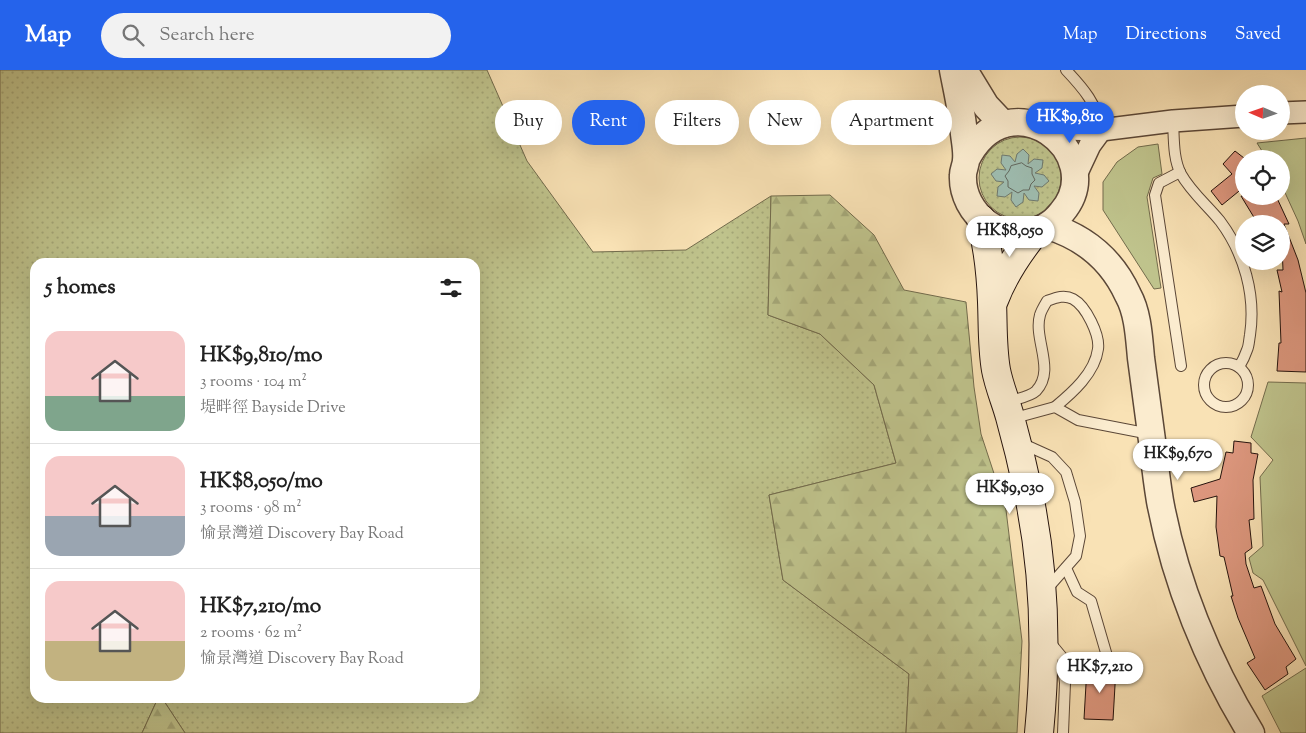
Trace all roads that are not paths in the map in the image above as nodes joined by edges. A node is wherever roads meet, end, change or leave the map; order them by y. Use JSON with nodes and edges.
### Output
{"nodes":[{"id":1,"x":953,"y":70,"type":"edge"},
{"id":2,"x":964,"y":70,"type":"edge"},
{"id":3,"x":1066,"y":70,"type":"edge"},
{"id":4,"x":1306,"y":112,"type":"edge"},
{"id":5,"x":1290,"y":113,"type":"edge"},
{"id":6,"x":1235,"y":117,"type":"edge"},
{"id":7,"x":1172,"y":121,"type":"junction"},
{"id":8,"x":1003,"y":124,"type":"junction"},
{"id":9,"x":1038,"y":125,"type":"junction"},
{"id":10,"x":1101,"y":130,"type":"junction"},
{"id":11,"x":966,"y":160,"type":"junction"},
{"id":12,"x":1180,"y":172,"type":"junction"},
{"id":13,"x":1074,"y":185,"type":"junction"},
{"id":14,"x":982,"y":219,"type":"junction"},
{"id":15,"x":1042,"y":228,"type":"junction"},
{"id":16,"x":1096,"y":250,"type":"junction"},
{"id":17,"x":992,"y":304,"type":"junction"},
{"id":18,"x":1180,"y":366,"type":"dead end"},
{"id":19,"x":1239,"y":367,"type":"junction"},
{"id":20,"x":1055,"y":407,"type":"junction"},
{"id":21,"x":1011,"y":421,"type":"junction"},
{"id":22,"x":1151,"y":434,"type":"junction"},
{"id":23,"x":1066,"y":568,"type":"junction"},
{"id":24,"x":1042,"y":594,"type":"junction"},
{"id":25,"x":1044,"y":636,"type":"junction"},
{"id":26,"x":1107,"y":656,"type":"dead end"},
{"id":27,"x":1039,"y":733,"type":"edge"},
{"id":28,"x":1063,"y":733,"type":"edge"},
{"id":29,"x":1251,"y":733,"type":"edge"}],
"edges":[{"from":1,"to":11,"type":"street"},
{"from":2,"to":8,"type":"street"},
{"from":3,"to":10,"type":"lane"},
{"from":4,"to":5,"type":"street"},
{"from":6,"to":7,"type":"street"},
{"from":7,"to":10,"type":"street"},
{"from":7,"to":12,"type":"lane"},
{"from":8,"to":9,"type":"street"},
{"from":8,"to":11,"type":"street"},
{"from":9,"to":10,"type":"street"},
{"from":9,"to":13,"type":"street"},
{"from":10,"to":13,"type":"street"},
{"from":11,"to":14,"type":"street"},
{"from":12,"to":18,"type":"lane"},
{"from":12,"to":19,"type":"lane"},
{"from":13,"to":15,"type":"street"},
{"from":13,"to":16,"type":"street"},
{"from":14,"to":15,"type":"street"},
{"from":14,"to":17,"type":"main road"},
{"from":15,"to":16,"type":"street"},
{"from":15,"to":17,"type":"main road"},
{"from":16,"to":22,"type":"street"},
{"from":17,"to":21,"type":"main road"},
{"from":19,"to":19,"type":"lane"},
{"from":20,"to":21,"type":"lane"},
{"from":20,"to":21,"type":"lane"},
{"from":20,"to":22,"type":"lane"},
{"from":21,"to":23,"type":"lane"},
{"from":21,"to":24,"type":"main road"},
{"from":22,"to":29,"type":"street"},
{"from":23,"to":24,"type":"lane"},
{"from":23,"to":26,"type":"lane"},
{"from":24,"to":25,"type":"main road"},
{"from":25,"to":27,"type":"main road"},
{"from":25,"to":28,"type":"lane"}]}
